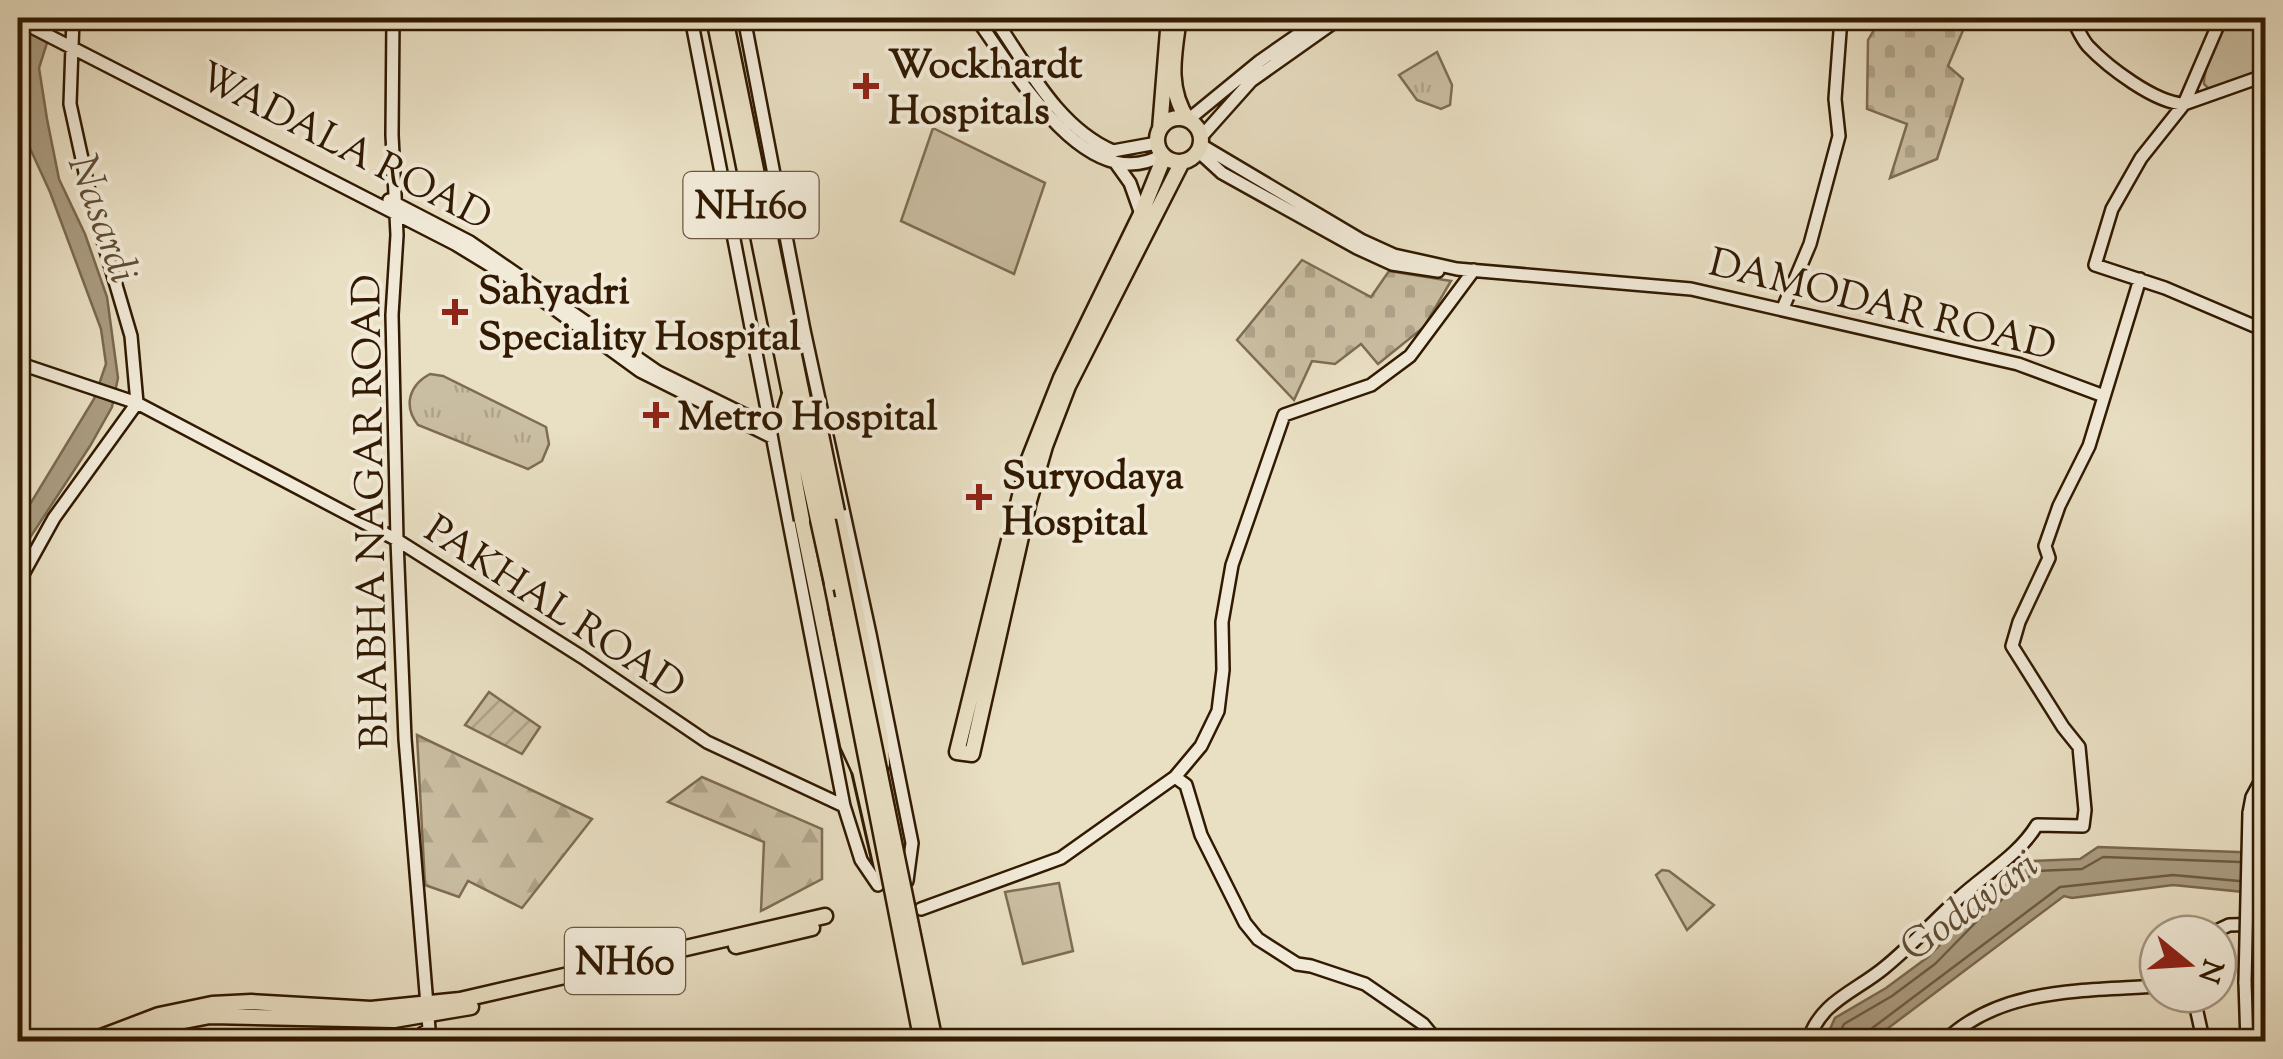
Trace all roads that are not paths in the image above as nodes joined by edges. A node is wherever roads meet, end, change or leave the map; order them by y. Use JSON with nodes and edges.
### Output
{"nodes":[{"id":1,"x":73,"y":18,"type":"edge"},
{"id":2,"x":393,"y":18,"type":"edge"},
{"id":3,"x":691,"y":18,"type":"edge"},
{"id":4,"x":711,"y":18,"type":"edge"},
{"id":5,"x":728,"y":18,"type":"edge"},
{"id":6,"x":744,"y":18,"type":"edge"},
{"id":7,"x":976,"y":18,"type":"edge"},
{"id":8,"x":994,"y":18,"type":"edge"},
{"id":9,"x":1169,"y":18,"type":"edge"},
{"id":10,"x":1179,"y":18,"type":"edge"},
{"id":11,"x":1322,"y":18,"type":"edge"},
{"id":12,"x":1340,"y":18,"type":"edge"},
{"id":13,"x":2072,"y":18,"type":"edge"},
{"id":14,"x":2221,"y":18,"type":"edge"},
{"id":15,"x":18,"y":20,"type":"edge"},
{"id":16,"x":1844,"y":20,"type":"edge"},
{"id":17,"x":67,"y":45,"type":"junction"},
{"id":18,"x":2266,"y":75,"type":"edge"},
{"id":19,"x":2184,"y":104,"type":"junction"},
{"id":20,"x":1188,"y":120,"type":"junction"},
{"id":21,"x":1200,"y":144,"type":"junction"},
{"id":22,"x":1161,"y":146,"type":"junction"},
{"id":23,"x":1115,"y":162,"type":"junction"},
{"id":24,"x":1182,"y":162,"type":"junction"},
{"id":25,"x":395,"y":207,"type":"junction"},
{"id":26,"x":1142,"y":214,"type":"junction"},
{"id":27,"x":1474,"y":270,"type":"junction"},
{"id":28,"x":2140,"y":279,"type":"junction"},
{"id":29,"x":1783,"y":308,"type":"junction"},
{"id":30,"x":2266,"y":331,"type":"edge"},
{"id":31,"x":18,"y":363,"type":"edge"},
{"id":32,"x":796,"y":391,"type":"junction"},
{"id":33,"x":2104,"y":396,"type":"junction"},
{"id":34,"x":133,"y":401,"type":"junction"},
{"id":35,"x":773,"y":433,"type":"junction"},
{"id":36,"x":793,"y":442,"type":"junction"},
{"id":37,"x":827,"y":458,"type":"junction"},
{"id":38,"x":397,"y":540,"type":"junction"},
{"id":39,"x":18,"y":583,"type":"edge"},
{"id":40,"x":882,"y":764,"type":"junction"},
{"id":41,"x":859,"y":769,"type":"junction"},
{"id":42,"x":2266,"y":770,"type":"edge"},
{"id":43,"x":1175,"y":777,"type":"junction"},
{"id":44,"x":844,"y":806,"type":"junction"},
{"id":45,"x":907,"y":881,"type":"joint"},
{"id":46,"x":881,"y":884,"type":"joint"},
{"id":47,"x":920,"y":908,"type":"dead end"},
{"id":48,"x":826,"y":920,"type":"dead end"},
{"id":49,"x":2238,"y":924,"type":"edge"},
{"id":50,"x":2266,"y":924,"type":"edge"},
{"id":51,"x":2138,"y":987,"type":"edge"},
{"id":52,"x":426,"y":1011,"type":"junction"},
{"id":53,"x":2197,"y":1014,"type":"edge"},
{"id":54,"x":88,"y":1042,"type":"edge"},
{"id":55,"x":119,"y":1042,"type":"edge"},
{"id":56,"x":410,"y":1042,"type":"edge"},
{"id":57,"x":922,"y":1042,"type":"edge"},
{"id":58,"x":935,"y":1042,"type":"edge"},
{"id":59,"x":1438,"y":1042,"type":"edge"},
{"id":60,"x":1808,"y":1042,"type":"edge"},
{"id":61,"x":1944,"y":1042,"type":"edge"},
{"id":62,"x":2207,"y":1042,"type":"edge"},
{"id":63,"x":2247,"y":1042,"type":"edge"}],
"edges":[{"from":1,"to":17,"type":"street"},
{"from":2,"to":25,"type":"street","name":"BHABHA NAGAR ROAD"},
{"from":3,"to":35,"type":"street"},
{"from":4,"to":32,"type":"highway","number":"NH160"},
{"from":4,"to":36,"type":"main road"},
{"from":5,"to":32,"type":"highway","number":"NH160"},
{"from":5,"to":37,"type":"main road"},
{"from":6,"to":37,"type":"street"},
{"from":7,"to":23,"type":"street"},
{"from":8,"to":22,"type":"street"},
{"from":9,"to":22,"type":"highway"},
{"from":10,"to":20,"type":"highway"},
{"from":11,"to":20,"type":"street"},
{"from":12,"to":21,"type":"street"},
{"from":13,"to":19,"type":"street"},
{"from":14,"to":19,"type":"street"},
{"from":15,"to":17,"type":"street","name":"WADALA ROAD"},
{"from":16,"to":29,"type":"street"},
{"from":17,"to":25,"type":"street","name":"WADALA ROAD"},
{"from":17,"to":34,"type":"street"},
{"from":18,"to":19,"type":"street"},
{"from":19,"to":28,"type":"street"},
{"from":20,"to":21,"type":"highway"},
{"from":20,"to":22,"type":"highway"},
{"from":21,"to":24,"type":"highway"},
{"from":21,"to":27,"type":"street","name":"DAMODAR ROAD"},
{"from":22,"to":23,"type":"street"},
{"from":22,"to":24,"type":"highway"},
{"from":22,"to":26,"type":"highway"},
{"from":23,"to":26,"type":"street"},
{"from":24,"to":26,"type":"highway"},
{"from":25,"to":35,"type":"street","name":"WADALA ROAD"},
{"from":25,"to":38,"type":"street","name":"BHABHA NAGAR ROAD"},
{"from":27,"to":29,"type":"street","name":"DAMODAR ROAD"},
{"from":27,"to":43,"type":"street"},
{"from":28,"to":30,"type":"street"},
{"from":28,"to":33,"type":"street","name":"DAMODAR ROAD"},
{"from":29,"to":33,"type":"street","name":"DAMODAR ROAD"},
{"from":31,"to":34,"type":"street","name":"PAKHAL ROAD"},
{"from":32,"to":40,"type":"highway","bridge":true},
{"from":32,"to":41,"type":"highway","bridge":true},
{"from":32,"to":57,"type":"highway","bridge":true},
{"from":32,"to":58,"type":"highway","bridge":true},
{"from":33,"to":60,"type":"street"},
{"from":34,"to":38,"type":"street","name":"PAKHAL ROAD"},
{"from":34,"to":39,"type":"street"},
{"from":35,"to":36,"type":"street","name":"WADALA ROAD"},
{"from":35,"to":44,"type":"street"},
{"from":36,"to":37,"type":"street","name":"WADALA ROAD"},
{"from":36,"to":41,"type":"main road"},
{"from":37,"to":40,"type":"main road"},
{"from":37,"to":45,"type":"street"},
{"from":38,"to":44,"type":"street","name":"PAKHAL ROAD"},
{"from":38,"to":52,"type":"street","name":"BHABHA NAGAR ROAD"},
{"from":40,"to":45,"type":"main road"},
{"from":41,"to":46,"type":"main road"},
{"from":42,"to":63,"type":"street","bridge":true},
{"from":43,"to":47,"type":"street"},
{"from":43,"to":59,"type":"street"},
{"from":44,"to":46,"type":"street"},
{"from":48,"to":52,"type":"highway","number":"NH60"},
{"from":49,"to":50,"type":"street"},
{"from":51,"to":61,"type":"street"},
{"from":52,"to":54,"type":"highway","number":"NH60"},
{"from":52,"to":55,"type":"highway","number":"NH60"},
{"from":52,"to":56,"type":"street"},
{"from":53,"to":62,"type":"street"}]}
